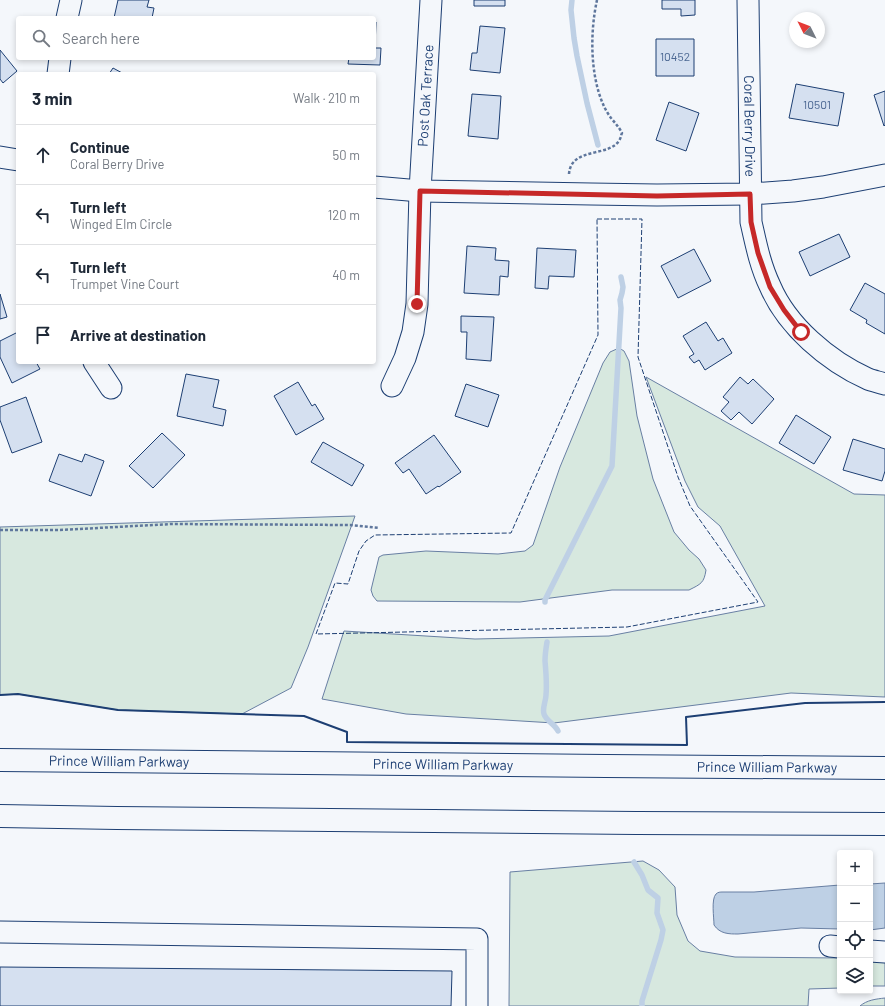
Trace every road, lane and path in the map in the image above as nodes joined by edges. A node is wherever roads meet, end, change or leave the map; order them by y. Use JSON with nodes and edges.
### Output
{"nodes":[{"id":1,"x":71,"y":0,"type":"edge"},
{"id":2,"x":431,"y":0,"type":"edge"},
{"id":3,"x":597,"y":0,"type":"edge"},
{"id":4,"x":748,"y":0,"type":"edge"},
{"id":5,"x":67,"y":16,"type":"edge"},
{"id":6,"x":60,"y":60,"type":"edge"},
{"id":7,"x":58,"y":72,"type":"edge"},
{"id":8,"x":0,"y":157,"type":"edge"},
{"id":9,"x":16,"y":160,"type":"edge"},
{"id":10,"x":885,"y":175,"type":"edge"},
{"id":11,"x":376,"y":187,"type":"edge"},
{"id":12,"x":420,"y":191,"type":"junction"},
{"id":13,"x":591,"y":194,"type":"junction"},
{"id":14,"x":750,"y":194,"type":"junction"},
{"id":15,"x":95,"y":364,"type":"edge"},
{"id":16,"x":885,"y":384,"type":"edge"},
{"id":17,"x":392,"y":386,"type":"dead end"},
{"id":18,"x":111,"y":388,"type":"dead end"},
{"id":19,"x":379,"y":528,"type":"dead end"},
{"id":20,"x":0,"y":530,"type":"edge"},
{"id":21,"x":0,"y":760,"type":"edge"},
{"id":22,"x":885,"y":768,"type":"edge"},
{"id":23,"x":0,"y":816,"type":"edge"},
{"id":24,"x":885,"y":824,"type":"edge"},
{"id":25,"x":0,"y":932,"type":"edge"},
{"id":26,"x":873,"y":951,"type":"edge"},
{"id":27,"x":885,"y":952,"type":"edge"},
{"id":28,"x":477,"y":1006,"type":"edge"}],
"edges":[{"from":1,"to":5,"type":"street"},
{"from":2,"to":12,"type":"street","name":"Post Oak Terrace"},
{"from":3,"to":13,"type":"path"},
{"from":4,"to":14,"type":"street","name":"Coral Berry Drive"},
{"from":6,"to":7,"type":"street"},
{"from":8,"to":9,"type":"street"},
{"from":10,"to":14,"type":"street"},
{"from":11,"to":12,"type":"street"},
{"from":12,"to":13,"type":"street"},
{"from":12,"to":17,"type":"street","name":"Post Oak Terrace"},
{"from":13,"to":14,"type":"street"},
{"from":14,"to":16,"type":"street","name":"Coral Berry Drive"},
{"from":15,"to":18,"type":"street"},
{"from":19,"to":20,"type":"path"},
{"from":21,"to":22,"type":"highway","name":"Prince William Parkway"},
{"from":23,"to":24,"type":"highway"},
{"from":25,"to":28,"type":"street"},
{"from":26,"to":27,"type":"street"}]}
